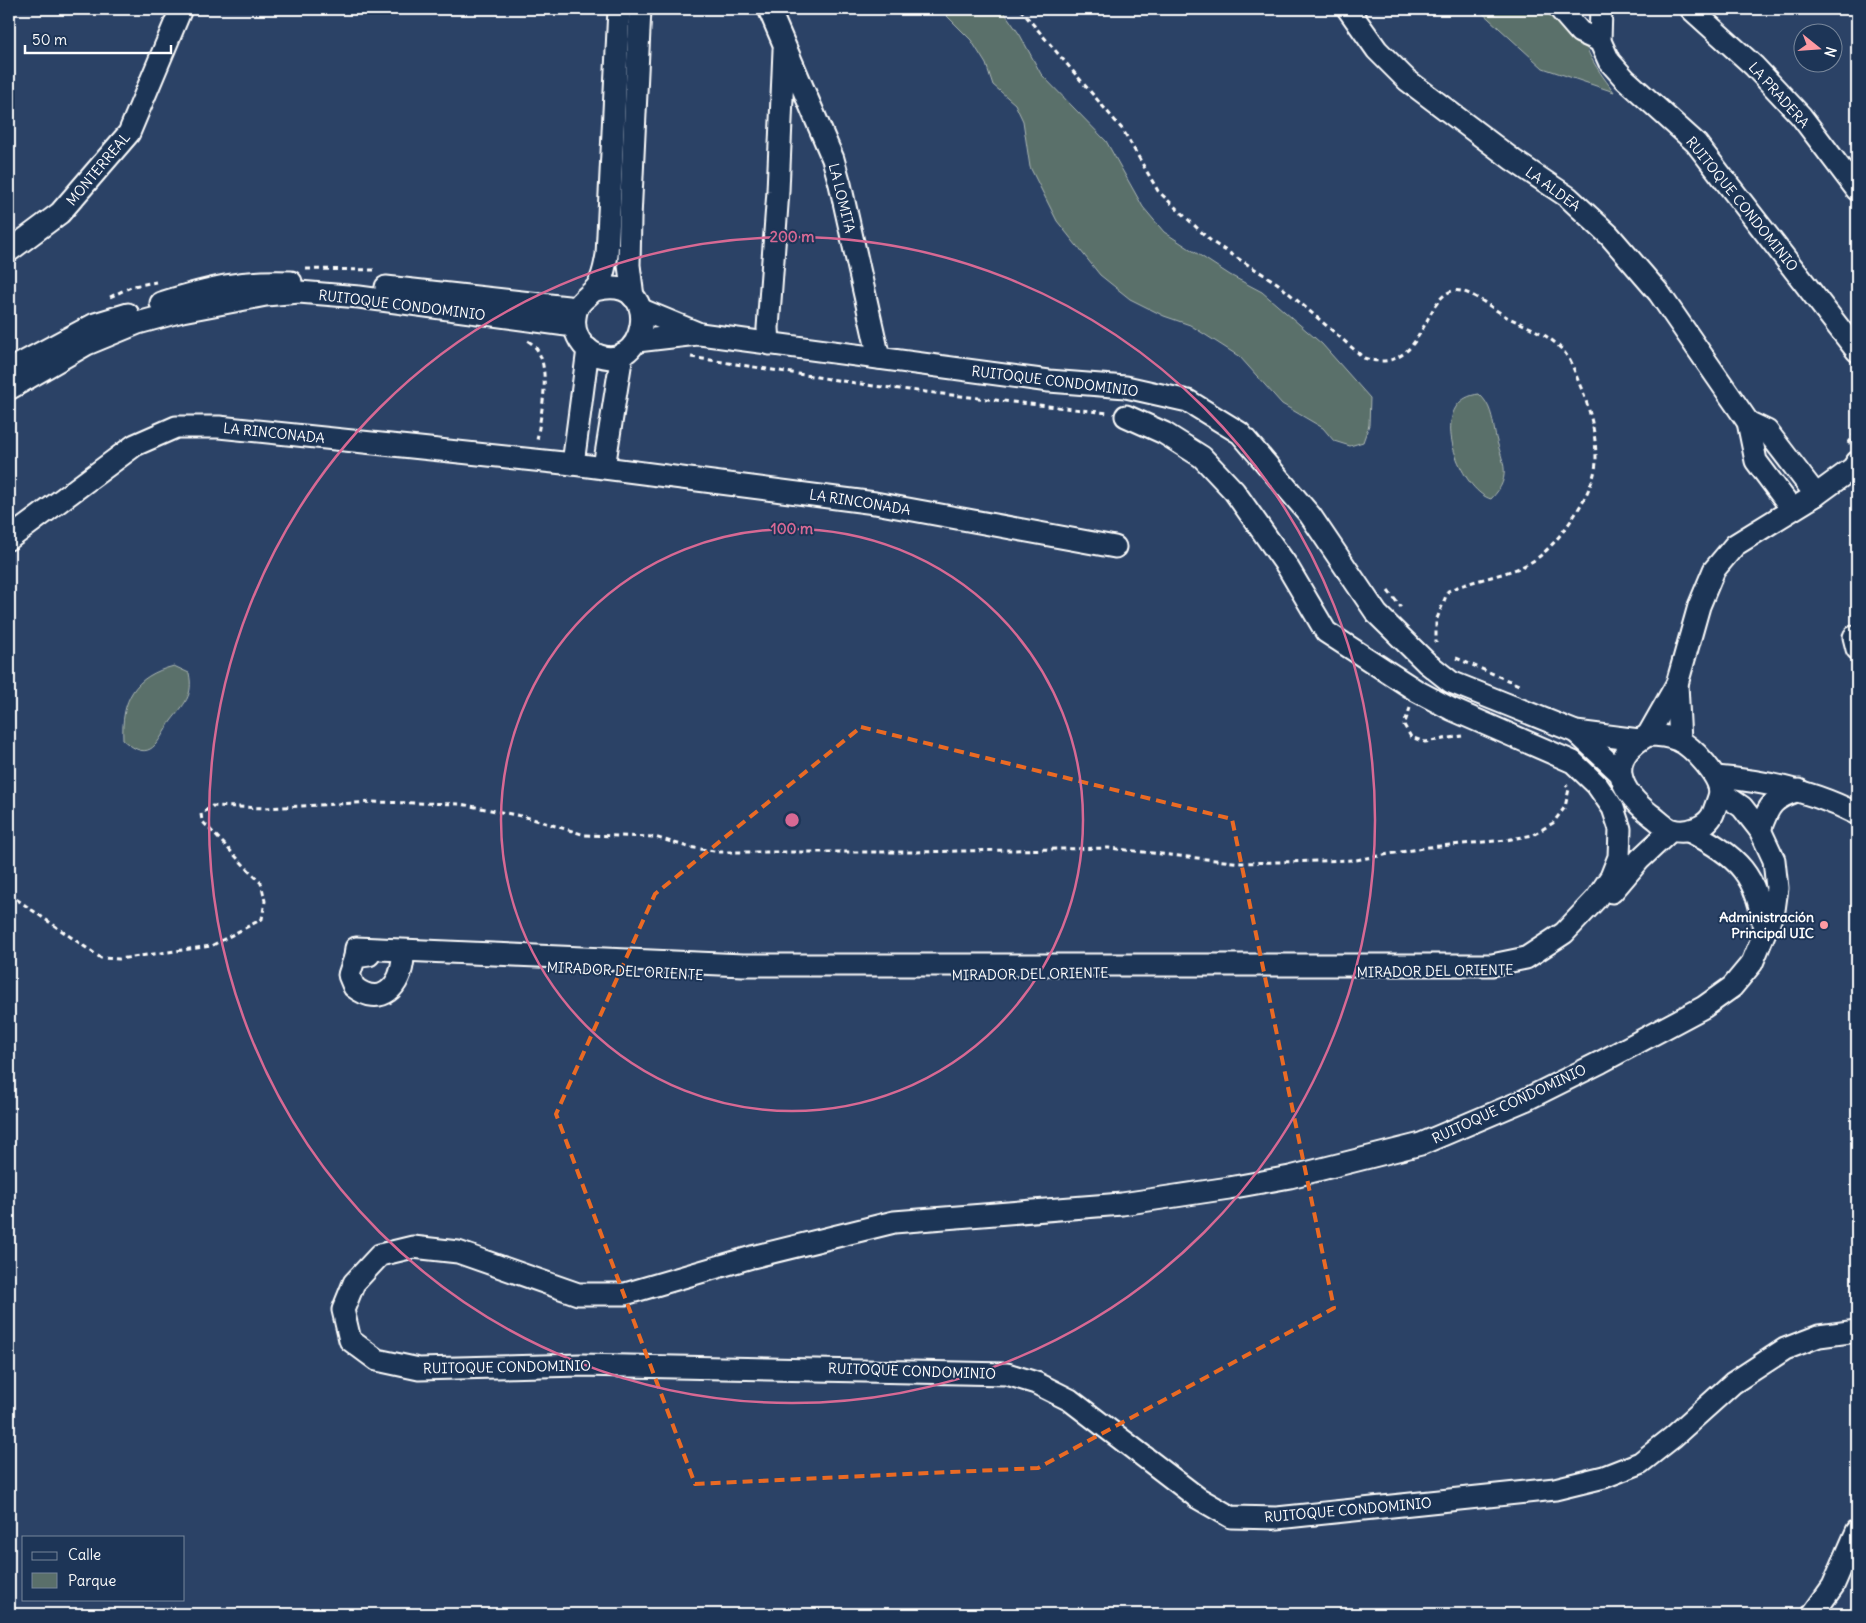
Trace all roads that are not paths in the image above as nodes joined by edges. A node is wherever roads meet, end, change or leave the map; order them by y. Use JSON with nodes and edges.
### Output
{"nodes":[{"id":1,"x":181,"y":9,"type":"edge"},
{"id":2,"x":619,"y":9,"type":"edge"},
{"id":3,"x":640,"y":9,"type":"edge"},
{"id":4,"x":769,"y":9,"type":"edge"},
{"id":5,"x":1348,"y":9,"type":"edge"},
{"id":6,"x":1560,"y":9,"type":"edge"},
{"id":7,"x":1691,"y":9,"type":"edge"},
{"id":8,"x":1597,"y":11,"type":"edge"},
{"id":9,"x":1600,"y":41,"type":"junction"},
{"id":10,"x":784,"y":45,"type":"junction"},
{"id":11,"x":1857,"y":190,"type":"edge"},
{"id":12,"x":9,"y":251,"type":"edge"},
{"id":13,"x":595,"y":290,"type":"junction"},
{"id":14,"x":637,"y":303,"type":"junction"},
{"id":15,"x":576,"y":317,"type":"junction"},
{"id":16,"x":700,"y":334,"type":"junction"},
{"id":17,"x":769,"y":344,"type":"junction"},
{"id":18,"x":630,"y":347,"type":"junction"},
{"id":19,"x":588,"y":350,"type":"junction"},
{"id":20,"x":1857,"y":351,"type":"edge"},
{"id":21,"x":879,"y":358,"type":"junction"},
{"id":22,"x":9,"y":370,"type":"edge"},
{"id":23,"x":9,"y":390,"type":"edge"},
{"id":24,"x":1126,"y":416,"type":"road end"},
{"id":25,"x":1748,"y":422,"type":"junction"},
{"id":26,"x":572,"y":464,"type":"junction"},
{"id":27,"x":1856,"y":466,"type":"edge"},
{"id":28,"x":604,"y":468,"type":"junction"},
{"id":29,"x":1816,"y":495,"type":"junction"},
{"id":30,"x":1792,"y":509,"type":"junction"},
{"id":31,"x":9,"y":539,"type":"edge"},
{"id":32,"x":1115,"y":547,"type":"dead end"},
{"id":33,"x":1677,"y":684,"type":"junction"},
{"id":34,"x":1576,"y":732,"type":"junction"},
{"id":35,"x":1644,"y":737,"type":"junction"},
{"id":36,"x":1680,"y":741,"type":"junction"},
{"id":37,"x":1620,"y":773,"type":"junction"},
{"id":38,"x":1718,"y":785,"type":"junction"},
{"id":39,"x":1799,"y":790,"type":"junction"},
{"id":40,"x":1631,"y":796,"type":"junction"},
{"id":41,"x":1857,"y":814,"type":"edge"},
{"id":42,"x":1760,"y":830,"type":"junction"},
{"id":43,"x":1680,"y":831,"type":"junction"},
{"id":44,"x":1620,"y":881,"type":"junction"},
{"id":45,"x":1764,"y":931,"type":"junction"},
{"id":46,"x":355,"y":957,"type":"junction"},
{"id":47,"x":403,"y":958,"type":"junction"},
{"id":48,"x":1857,"y":1331,"type":"edge"},
{"id":49,"x":1857,"y":1531,"type":"edge"},
{"id":50,"x":1813,"y":1614,"type":"edge"}],
"edges":[{"from":1,"to":12,"type":"street","name":"MONTERREAL"},
{"from":2,"to":13,"type":"street"},
{"from":3,"to":14,"type":"street"},
{"from":4,"to":10,"type":"street","name":"LA LOMITA"},
{"from":5,"to":25,"type":"street","name":"LA ALDEA"},
{"from":6,"to":9,"type":"street"},
{"from":7,"to":11,"type":"street","name":"LA PRADERA"},
{"from":8,"to":9,"type":"street","name":"RUITOQUE CONDOMINIO"},
{"from":9,"to":20,"type":"street","name":"RUITOQUE CONDOMINIO"},
{"from":10,"to":17,"type":"street","name":"LA LOMITA"},
{"from":10,"to":21,"type":"street","name":"LA LOMITA"},
{"from":13,"to":14,"type":"street","name":"RUITOQUE CONDOMINIO"},
{"from":13,"to":15,"type":"street"},
{"from":14,"to":16,"type":"street","name":"RUITOQUE CONDOMINIO"},
{"from":14,"to":18,"type":"street"},
{"from":15,"to":19,"type":"street"},
{"from":15,"to":22,"type":"street","name":"RUITOQUE CONDOMINIO"},
{"from":15,"to":23,"type":"street","name":"RUITOQUE CONDOMINIO"},
{"from":16,"to":17,"type":"street","name":"RUITOQUE CONDOMINIO"},
{"from":16,"to":18,"type":"street","name":"RUITOQUE CONDOMINIO"},
{"from":17,"to":21,"type":"street","name":"RUITOQUE CONDOMINIO"},
{"from":18,"to":19,"type":"street","name":"RUITOQUE CONDOMINIO"},
{"from":18,"to":28,"type":"street"},
{"from":19,"to":26,"type":"street"},
{"from":21,"to":34,"type":"street","name":"RUITOQUE CONDOMINIO"},
{"from":24,"to":46,"type":"street"},
{"from":25,"to":29,"type":"street","name":"LA ALDEA"},
{"from":25,"to":30,"type":"street","name":"LA ALDEA"},
{"from":26,"to":28,"type":"street","name":"LA RINCONADA"},
{"from":26,"to":31,"type":"street","name":"LA RINCONADA"},
{"from":27,"to":29,"type":"street"},
{"from":28,"to":32,"type":"street","name":"LA RINCONADA"},
{"from":29,"to":30,"type":"street"},
{"from":30,"to":33,"type":"street"},
{"from":33,"to":35,"type":"street"},
{"from":33,"to":36,"type":"street"},
{"from":34,"to":35,"type":"street","name":"RUITOQUE CONDOMINIO"},
{"from":34,"to":37,"type":"street","name":"RUITOQUE CONDOMINIO"},
{"from":35,"to":36,"type":"street","name":"RUITOQUE CONDOMINIO"},
{"from":35,"to":37,"type":"street"},
{"from":36,"to":38,"type":"street","name":"RUITOQUE CONDOMINIO"},
{"from":37,"to":40,"type":"street","name":"RUITOQUE CONDOMINIO"},
{"from":38,"to":39,"type":"street"},
{"from":38,"to":42,"type":"street","name":"RUITOQUE CONDOMINIO"},
{"from":38,"to":43,"type":"street"},
{"from":39,"to":41,"type":"street"},
{"from":39,"to":42,"type":"street"},
{"from":40,"to":43,"type":"street","name":"RUITOQUE CONDOMINIO"},
{"from":40,"to":44,"type":"street","name":"RUITOQUE CONDOMINIO"},
{"from":42,"to":45,"type":"street","name":"RUITOQUE CONDOMINIO"},
{"from":43,"to":44,"type":"street"},
{"from":43,"to":45,"type":"street","name":"RUITOQUE CONDOMINIO"},
{"from":44,"to":47,"type":"street","name":"MIRADOR DEL ORIENTE"},
{"from":45,"to":48,"type":"street","name":"RUITOQUE CONDOMINIO"},
{"from":46,"to":47,"type":"street","name":"MIRADOR DEL ORIENTE"},
{"from":46,"to":47,"type":"street"},
{"from":49,"to":50,"type":"street"}]}
